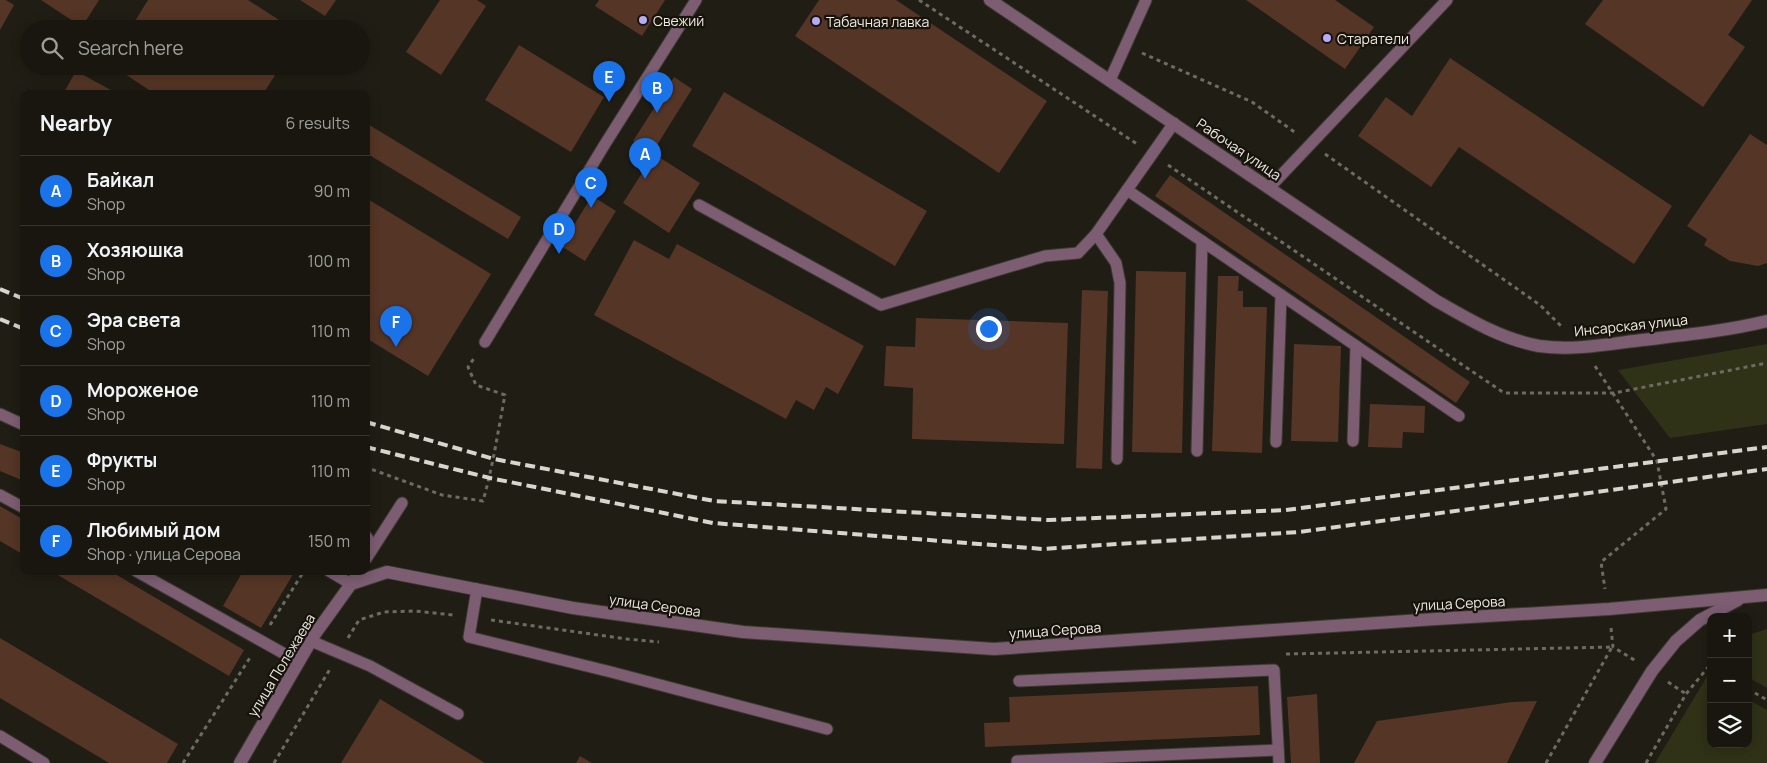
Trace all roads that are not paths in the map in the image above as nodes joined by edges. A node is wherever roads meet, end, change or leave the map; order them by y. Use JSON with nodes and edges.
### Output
{"nodes":[{"id":1,"x":696,"y":0,"type":"edge"},
{"id":2,"x":990,"y":0,"type":"edge"},
{"id":3,"x":1146,"y":0,"type":"edge"},
{"id":4,"x":1447,"y":0,"type":"edge"},
{"id":5,"x":1110,"y":80,"type":"junction"},
{"id":6,"x":1174,"y":123,"type":"junction"},
{"id":7,"x":1270,"y":188,"type":"junction"},
{"id":8,"x":1127,"y":190,"type":"junction"},
{"id":9,"x":700,"y":205,"type":"dead end"},
{"id":10,"x":1096,"y":234,"type":"junction"},
{"id":11,"x":1202,"y":241,"type":"junction"},
{"id":12,"x":1281,"y":295,"type":"junction"},
{"id":13,"x":1767,"y":321,"type":"edge"},
{"id":14,"x":1472,"y":322,"type":"joint"},
{"id":15,"x":485,"y":342,"type":"road end"},
{"id":16,"x":1356,"y":346,"type":"junction"},
{"id":17,"x":0,"y":414,"type":"edge"},
{"id":18,"x":1459,"y":416,"type":"dead end"},
{"id":19,"x":20,"y":422,"type":"edge"},
{"id":20,"x":1353,"y":441,"type":"dead end"},
{"id":21,"x":1276,"y":442,"type":"dead end"},
{"id":22,"x":1196,"y":451,"type":"dead end"},
{"id":23,"x":1117,"y":459,"type":"dead end"},
{"id":24,"x":0,"y":495,"type":"edge"},
{"id":25,"x":402,"y":503,"type":"dead end"},
{"id":26,"x":20,"y":506,"type":"edge"},
{"id":27,"x":370,"y":542,"type":"edge"},
{"id":28,"x":373,"y":547,"type":"junction"},
{"id":29,"x":370,"y":552,"type":"edge"},
{"id":30,"x":143,"y":575,"type":"edge"},
{"id":31,"x":336,"y":575,"type":"edge"},
{"id":32,"x":357,"y":575,"type":"edge"},
{"id":33,"x":351,"y":584,"type":"junction"},
{"id":34,"x":477,"y":590,"type":"junction"},
{"id":35,"x":1767,"y":594,"type":"edge"},
{"id":36,"x":1742,"y":597,"type":"junction"},
{"id":37,"x":311,"y":641,"type":"junction"},
{"id":38,"x":299,"y":662,"type":"junction"},
{"id":39,"x":1018,"y":681,"type":"dead end"},
{"id":40,"x":458,"y":714,"type":"dead end"},
{"id":41,"x":827,"y":729,"type":"dead end"},
{"id":42,"x":0,"y":736,"type":"edge"},
{"id":43,"x":1278,"y":750,"type":"junction"},
{"id":44,"x":1017,"y":761,"type":"dead end"},
{"id":45,"x":44,"y":763,"type":"edge"},
{"id":46,"x":240,"y":763,"type":"edge"},
{"id":47,"x":1279,"y":763,"type":"edge"},
{"id":48,"x":1595,"y":763,"type":"edge"}],
"edges":[{"from":1,"to":15,"type":"lane"},
{"from":2,"to":5,"type":"street","name":"Рабочая улица"},
{"from":3,"to":5,"type":"lane"},
{"from":4,"to":7,"type":"lane"},
{"from":5,"to":6,"type":"street","name":"Рабочая улица"},
{"from":6,"to":7,"type":"street","name":"Рабочая улица"},
{"from":6,"to":8,"type":"lane"},
{"from":7,"to":14,"type":"street","name":"Рабочая улица"},
{"from":8,"to":10,"type":"lane"},
{"from":8,"to":11,"type":"lane"},
{"from":9,"to":10,"type":"lane"},
{"from":10,"to":23,"type":"lane"},
{"from":11,"to":12,"type":"lane"},
{"from":11,"to":22,"type":"lane"},
{"from":12,"to":16,"type":"lane"},
{"from":12,"to":21,"type":"lane"},
{"from":13,"to":14,"type":"street","name":"Инсарская улица"},
{"from":16,"to":18,"type":"lane"},
{"from":16,"to":20,"type":"lane"},
{"from":17,"to":19,"type":"lane"},
{"from":24,"to":26,"type":"lane"},
{"from":25,"to":28,"type":"lane"},
{"from":27,"to":28,"type":"lane"},
{"from":28,"to":29,"type":"lane"},
{"from":30,"to":38,"type":"lane"},
{"from":31,"to":33,"type":"lane"},
{"from":32,"to":33,"type":"lane"},
{"from":33,"to":34,"type":"street","name":"улица Серова"},
{"from":33,"to":37,"type":"street","name":"улица Полежаева"},
{"from":34,"to":36,"type":"street","name":"улица Серова"},
{"from":34,"to":41,"type":"lane"},
{"from":35,"to":36,"type":"street","name":"улица Серова"},
{"from":36,"to":48,"type":"street"},
{"from":37,"to":38,"type":"street","name":"улица Полежаева"},
{"from":37,"to":40,"type":"lane"},
{"from":38,"to":46,"type":"street","name":"улица Полежаева"},
{"from":39,"to":43,"type":"lane"},
{"from":42,"to":45,"type":"lane"},
{"from":43,"to":44,"type":"lane"},
{"from":43,"to":47,"type":"lane"}]}
